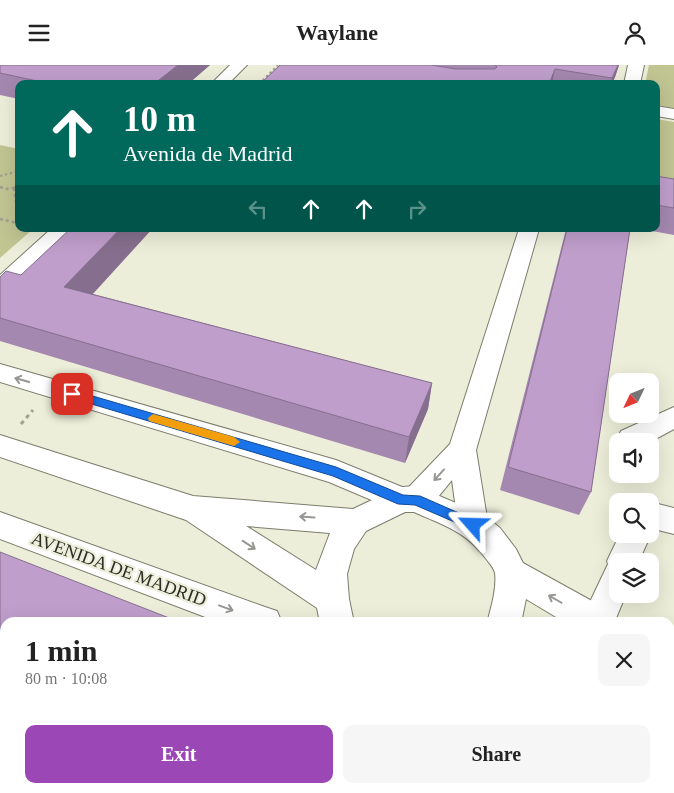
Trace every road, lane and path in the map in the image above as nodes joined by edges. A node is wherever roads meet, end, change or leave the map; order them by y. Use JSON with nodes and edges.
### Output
{"nodes":[{"id":1,"x":239,"y":65,"type":"edge"},
{"id":2,"x":278,"y":65,"type":"edge"},
{"id":3,"x":636,"y":65,"type":"edge"},
{"id":4,"x":223,"y":80,"type":"edge"},
{"id":5,"x":263,"y":80,"type":"edge"},
{"id":6,"x":633,"y":80,"type":"edge"},
{"id":7,"x":660,"y":112,"type":"edge"},
{"id":8,"x":674,"y":114,"type":"edge"},
{"id":9,"x":15,"y":172,"type":"edge"},
{"id":10,"x":0,"y":176,"type":"edge"},
{"id":11,"x":0,"y":187,"type":"edge"},
{"id":12,"x":14,"y":188,"type":"joint"},
{"id":13,"x":15,"y":197,"type":"edge"},
{"id":14,"x":0,"y":219,"type":"edge"},
{"id":15,"x":15,"y":223,"type":"edge"},
{"id":16,"x":60,"y":232,"type":"edge"},
{"id":17,"x":528,"y":232,"type":"edge"},
{"id":18,"x":0,"y":288,"type":"edge"},
{"id":19,"x":0,"y":373,"type":"edge"},
{"id":20,"x":53,"y":389,"type":"junction"},
{"id":21,"x":674,"y":417,"type":"edge"},
{"id":22,"x":643,"y":433,"type":"edge"},
{"id":23,"x":0,"y":446,"type":"edge"},
{"id":24,"x":462,"y":450,"type":"junction"},
{"id":25,"x":409,"y":500,"type":"junction"},
{"id":26,"x":193,"y":509,"type":"junction"},
{"id":27,"x":659,"y":517,"type":"edge"},
{"id":28,"x":674,"y":521,"type":"edge"},
{"id":29,"x":355,"y":522,"type":"junction"},
{"id":30,"x":0,"y":525,"type":"edge"},
{"id":31,"x":473,"y":525,"type":"junction"},
{"id":32,"x":511,"y":573,"type":"junction"},
{"id":33,"x":609,"y":596,"type":"edge"},
{"id":34,"x":334,"y":611,"type":"edge"},
{"id":35,"x":249,"y":617,"type":"edge"},
{"id":36,"x":506,"y":617,"type":"edge"},
{"id":37,"x":589,"y":617,"type":"edge"},
{"id":38,"x":600,"y":617,"type":"edge"}],
"edges":[{"from":1,"to":4,"type":"street"},
{"from":2,"to":5,"type":"path"},
{"from":3,"to":6,"type":"street"},
{"from":7,"to":8,"type":"street"},
{"from":9,"to":10,"type":"path"},
{"from":11,"to":12,"type":"path"},
{"from":12,"to":13,"type":"path"},
{"from":14,"to":15,"type":"path"},
{"from":16,"to":18,"type":"street"},
{"from":17,"to":24,"type":"street"},
{"from":20,"to":19,"type":"street","one_way":true},
{"from":20,"to":23,"type":"path"},
{"from":20,"to":25,"type":"street"},
{"from":21,"to":22,"type":"street"},
{"from":23,"to":26,"type":"street"},
{"from":24,"to":25,"type":"street","one_way":true},
{"from":24,"to":31,"type":"street"},
{"from":25,"to":29,"type":"street"},
{"from":25,"to":31,"type":"street"},
{"from":29,"to":26,"type":"street","one_way":true},
{"from":26,"to":34,"type":"street","one_way":true},
{"from":27,"to":28,"type":"street"},
{"from":29,"to":34,"type":"street"},
{"from":30,"to":35,"type":"street","name":"AVENIDA DE MADRID","one_way":true},
{"from":31,"to":32,"type":"street"},
{"from":32,"to":36,"type":"street"},
{"from":37,"to":32,"type":"street","one_way":true},
{"from":33,"to":38,"type":"street"}]}
